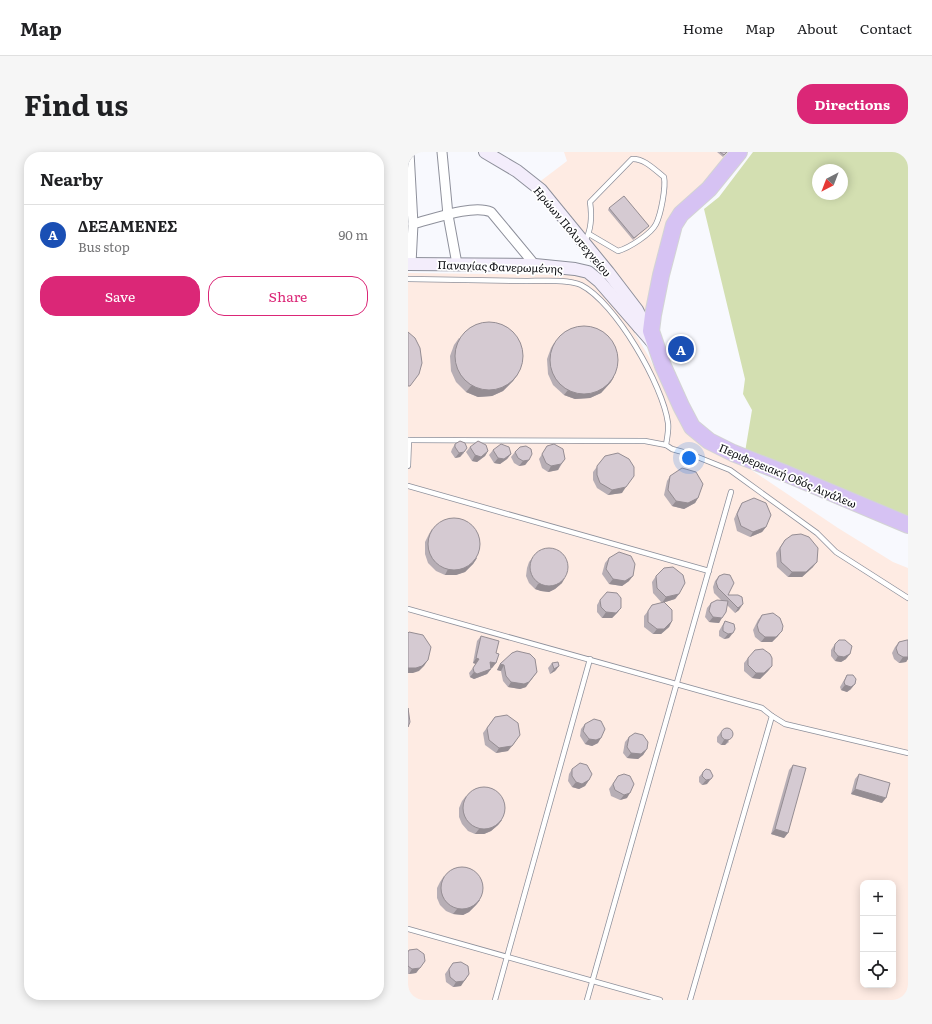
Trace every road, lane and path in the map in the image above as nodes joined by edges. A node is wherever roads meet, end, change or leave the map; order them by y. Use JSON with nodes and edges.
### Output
{"nodes":[{"id":1,"x":409,"y":152,"type":"edge"},
{"id":2,"x":442,"y":152,"type":"edge"},
{"id":3,"x":486,"y":152,"type":"edge"},
{"id":4,"x":739,"y":152,"type":"edge"},
{"id":5,"x":448,"y":215,"type":"junction"},
{"id":6,"x":413,"y":224,"type":"junction"},
{"id":7,"x":586,"y":238,"type":"junction"},
{"id":8,"x":410,"y":264,"type":"edge"},
{"id":9,"x":457,"y":264,"type":"junction"},
{"id":10,"x":535,"y":265,"type":"junction"},
{"id":11,"x":408,"y":279,"type":"edge"},
{"id":12,"x":639,"y":327,"type":"junction"},
{"id":13,"x":656,"y":346,"type":"junction"},
{"id":14,"x":408,"y":440,"type":"edge"},
{"id":15,"x":666,"y":445,"type":"junction"},
{"id":16,"x":408,"y":466,"type":"edge"},
{"id":17,"x":408,"y":486,"type":"edge"},
{"id":18,"x":731,"y":492,"type":"dead end"},
{"id":19,"x":908,"y":525,"type":"edge"},
{"id":20,"x":709,"y":571,"type":"junction"},
{"id":21,"x":908,"y":598,"type":"edge"},
{"id":22,"x":408,"y":609,"type":"edge"},
{"id":23,"x":590,"y":659,"type":"junction"},
{"id":24,"x":677,"y":684,"type":"junction"},
{"id":25,"x":772,"y":716,"type":"junction"},
{"id":26,"x":908,"y":753,"type":"edge"},
{"id":27,"x":408,"y":929,"type":"edge"},
{"id":28,"x":506,"y":957,"type":"junction"},
{"id":29,"x":593,"y":981,"type":"junction"},
{"id":30,"x":495,"y":1000,"type":"edge"},
{"id":31,"x":587,"y":1000,"type":"edge"},
{"id":32,"x":660,"y":1000,"type":"edge"},
{"id":33,"x":690,"y":1000,"type":"edge"}],
"edges":[{"from":1,"to":6,"type":"street"},
{"from":2,"to":5,"type":"street"},
{"from":3,"to":7,"type":"main road","name":"Ηρώων Πολυτεχνείου"},
{"from":4,"to":13,"type":"highway","name":"Περιφερειακή Οδός Αιγάλεω"},
{"from":5,"to":6,"type":"street"},
{"from":5,"to":9,"type":"street"},
{"from":5,"to":10,"type":"street"},
{"from":6,"to":8,"type":"street"},
{"from":7,"to":7,"type":"lane"},
{"from":7,"to":12,"type":"main road","name":"Ηρώων Πολυτεχνείου"},
{"from":8,"to":9,"type":"main road","name":"Παναγίας Φανερωμένης"},
{"from":9,"to":10,"type":"main road","name":"Παναγίας Φανερωμένης"},
{"from":10,"to":12,"type":"main road","name":"Παναγίας Φανερωμένης"},
{"from":11,"to":15,"type":"lane"},
{"from":12,"to":13,"type":"main road","name":"Παναγίας Φανερωμένης"},
{"from":13,"to":19,"type":"highway","name":"Περιφερειακή Οδός Αιγάλεω"},
{"from":14,"to":15,"type":"lane"},
{"from":14,"to":16,"type":"lane"},
{"from":15,"to":21,"type":"lane"},
{"from":17,"to":20,"type":"lane"},
{"from":18,"to":20,"type":"lane"},
{"from":20,"to":24,"type":"lane"},
{"from":22,"to":23,"type":"lane"},
{"from":23,"to":24,"type":"lane"},
{"from":23,"to":28,"type":"lane"},
{"from":24,"to":25,"type":"lane"},
{"from":24,"to":29,"type":"lane"},
{"from":25,"to":26,"type":"lane"},
{"from":25,"to":33,"type":"lane"},
{"from":27,"to":28,"type":"lane"},
{"from":28,"to":29,"type":"lane"},
{"from":28,"to":30,"type":"lane"},
{"from":29,"to":31,"type":"lane"},
{"from":29,"to":32,"type":"lane"}]}
